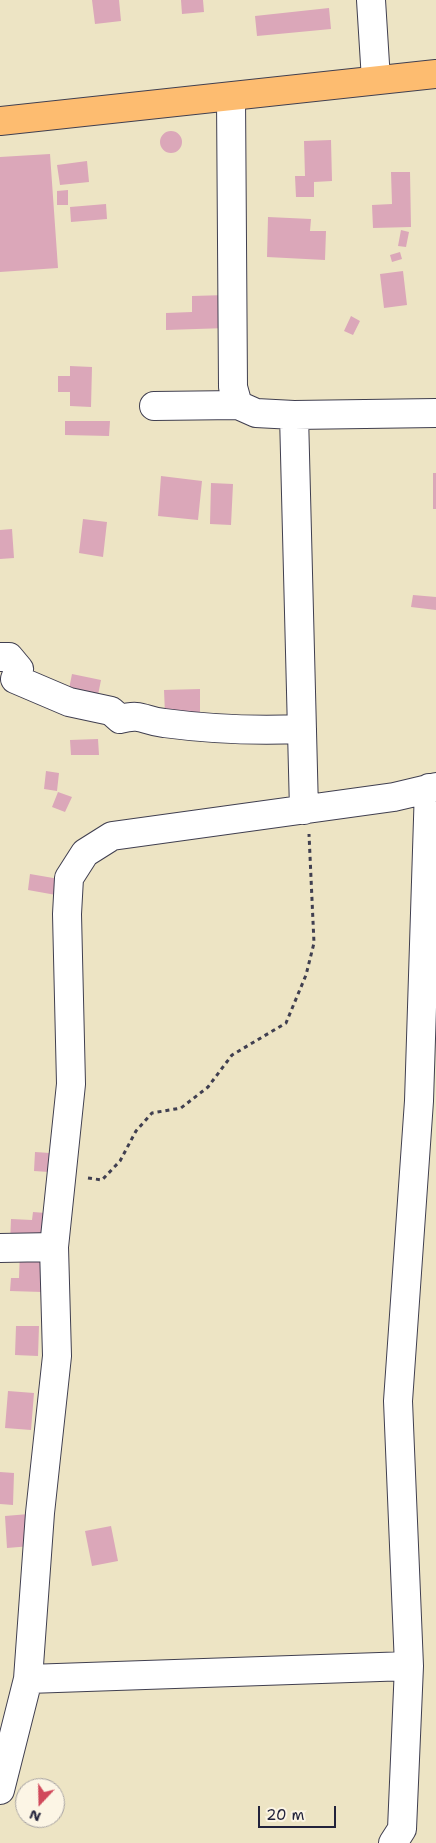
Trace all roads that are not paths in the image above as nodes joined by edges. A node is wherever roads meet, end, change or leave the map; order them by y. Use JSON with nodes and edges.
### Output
{"nodes":[{"id":1,"x":371,"y":0,"type":"edge"},
{"id":2,"x":436,"y":74,"type":"edge"},
{"id":3,"x":376,"y":80,"type":"junction"},
{"id":4,"x":230,"y":97,"type":"junction"},
{"id":5,"x":0,"y":121,"type":"edge"},
{"id":6,"x":238,"y":405,"type":"junction"},
{"id":7,"x":154,"y":406,"type":"dead end"},
{"id":8,"x":436,"y":413,"type":"edge"},
{"id":9,"x":294,"y":415,"type":"junction"},
{"id":10,"x":0,"y":657,"type":"edge"},
{"id":11,"x":302,"y":729,"type":"junction"},
{"id":12,"x":432,"y":787,"type":"edge"},
{"id":13,"x":304,"y":810,"type":"junction"},
{"id":14,"x":428,"y":1101,"type":"edge"},
{"id":15,"x":54,"y":1247,"type":"junction"},
{"id":16,"x":0,"y":1248,"type":"edge"},
{"id":17,"x":409,"y":1666,"type":"junction"},
{"id":18,"x":28,"y":1679,"type":"junction"},
{"id":19,"x":0,"y":1790,"type":"edge"},
{"id":20,"x":393,"y":1843,"type":"edge"}],
"edges":[{"from":1,"to":3,"type":"street"},
{"from":2,"to":3,"type":"highway"},
{"from":3,"to":4,"type":"highway"},
{"from":4,"to":5,"type":"highway"},
{"from":4,"to":6,"type":"street"},
{"from":6,"to":7,"type":"street"},
{"from":6,"to":9,"type":"street"},
{"from":8,"to":9,"type":"street"},
{"from":9,"to":11,"type":"street"},
{"from":10,"to":11,"type":"street"},
{"from":11,"to":13,"type":"street"},
{"from":12,"to":13,"type":"street"},
{"from":12,"to":14,"type":"street"},
{"from":13,"to":15,"type":"street"},
{"from":14,"to":17,"type":"street"},
{"from":15,"to":16,"type":"street"},
{"from":15,"to":18,"type":"street"},
{"from":17,"to":18,"type":"street"},
{"from":17,"to":20,"type":"street"},
{"from":18,"to":19,"type":"street"}]}
